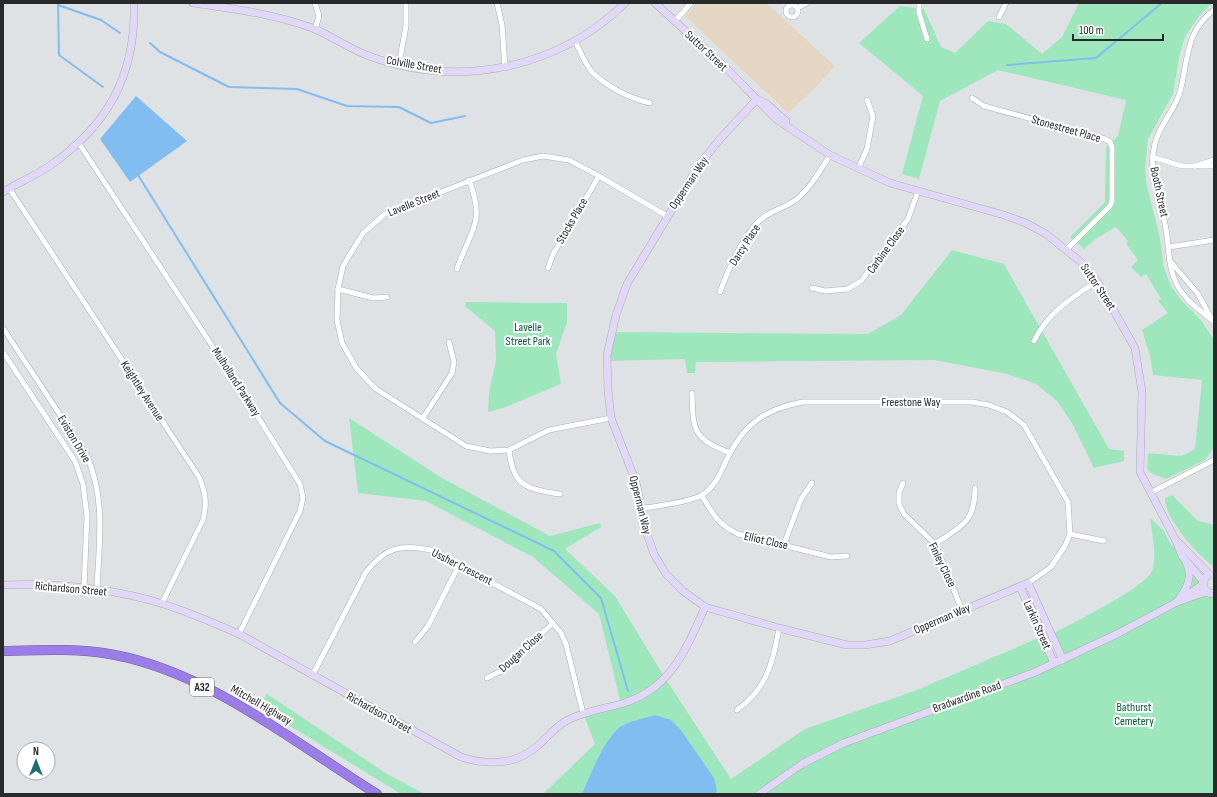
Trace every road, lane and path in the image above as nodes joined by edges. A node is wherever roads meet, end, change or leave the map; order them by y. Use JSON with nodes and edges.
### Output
{"nodes":[{"id":1,"x":134,"y":3,"type":"edge"},
{"id":2,"x":193,"y":3,"type":"edge"},
{"id":3,"x":315,"y":3,"type":"edge"},
{"id":4,"x":406,"y":3,"type":"edge"},
{"id":5,"x":497,"y":3,"type":"edge"},
{"id":6,"x":626,"y":3,"type":"edge"},
{"id":7,"x":655,"y":3,"type":"edge"},
{"id":8,"x":691,"y":3,"type":"edge"},
{"id":9,"x":782,"y":3,"type":"edge"},
{"id":10,"x":807,"y":3,"type":"edge"},
{"id":11,"x":919,"y":3,"type":"edge"},
{"id":12,"x":1006,"y":3,"type":"edge"},
{"id":13,"x":220,"y":5,"type":"edge"},
{"id":14,"x":787,"y":7,"type":"junction"},
{"id":15,"x":797,"y":8,"type":"junction"},
{"id":16,"x":1214,"y":10,"type":"edge"},
{"id":17,"x":1214,"y":14,"type":"edge"},
{"id":18,"x":999,"y":17,"type":"dead end"},
{"id":19,"x":1207,"y":17,"type":"junction"},
{"id":20,"x":674,"y":22,"type":"junction"},
{"id":21,"x":315,"y":29,"type":"junction"},
{"id":22,"x":927,"y":39,"type":"dead end"},
{"id":23,"x":576,"y":41,"type":"junction"},
{"id":24,"x":399,"y":64,"type":"junction"},
{"id":25,"x":505,"y":68,"type":"junction"},
{"id":26,"x":972,"y":98,"type":"dead end"},
{"id":27,"x":757,"y":99,"type":"junction"},
{"id":28,"x":867,"y":100,"type":"dead end"},
{"id":29,"x":650,"y":103,"type":"dead end"},
{"id":30,"x":78,"y":142,"type":"junction"},
{"id":31,"x":830,"y":155,"type":"junction"},
{"id":32,"x":1152,"y":157,"type":"junction"},
{"id":33,"x":1214,"y":160,"type":"edge"},
{"id":34,"x":1194,"y":166,"type":"junction"},
{"id":35,"x":1214,"y":166,"type":"edge"},
{"id":36,"x":858,"y":170,"type":"junction"},
{"id":37,"x":599,"y":176,"type":"junction"},
{"id":38,"x":469,"y":180,"type":"junction"},
{"id":39,"x":6,"y":190,"type":"edge"},
{"id":40,"x":918,"y":191,"type":"junction"},
{"id":41,"x":667,"y":216,"type":"junction"},
{"id":42,"x":1214,"y":240,"type":"edge"},
{"id":43,"x":1169,"y":247,"type":"junction"},
{"id":44,"x":1067,"y":249,"type":"junction"},
{"id":45,"x":1170,"y":260,"type":"junction"},
{"id":46,"x":548,"y":268,"type":"dead end"},
{"id":47,"x":457,"y":269,"type":"dead end"},
{"id":48,"x":1097,"y":281,"type":"junction"},
{"id":49,"x":812,"y":288,"type":"dead end"},
{"id":50,"x":338,"y":289,"type":"junction"},
{"id":51,"x":720,"y":292,"type":"dead end"},
{"id":52,"x":387,"y":297,"type":"dead end"},
{"id":53,"x":1213,"y":321,"type":"edge"},
{"id":54,"x":3,"y":328,"type":"edge"},
{"id":55,"x":1034,"y":341,"type":"dead end"},
{"id":56,"x":449,"y":342,"type":"dead end"},
{"id":57,"x":3,"y":352,"type":"edge"},
{"id":58,"x":692,"y":393,"type":"dead end"},
{"id":59,"x":423,"y":418,"type":"junction"},
{"id":60,"x":611,"y":418,"type":"junction"},
{"id":61,"x":509,"y":450,"type":"junction"},
{"id":62,"x":730,"y":453,"type":"junction"},
{"id":63,"x":1214,"y":460,"type":"edge"},
{"id":64,"x":902,"y":482,"type":"dead end"},
{"id":65,"x":812,"y":483,"type":"dead end"},
{"id":66,"x":975,"y":488,"type":"dead end"},
{"id":67,"x":1150,"y":493,"type":"junction"},
{"id":68,"x":560,"y":494,"type":"dead end"},
{"id":69,"x":702,"y":496,"type":"junction"},
{"id":70,"x":642,"y":508,"type":"junction"},
{"id":71,"x":1070,"y":534,"type":"junction"},
{"id":72,"x":1104,"y":541,"type":"dead end"},
{"id":73,"x":1176,"y":541,"type":"junction"},
{"id":74,"x":784,"y":544,"type":"junction"},
{"id":75,"x":935,"y":544,"type":"junction"},
{"id":76,"x":847,"y":556,"type":"dead end"},
{"id":77,"x":1182,"y":556,"type":"junction"},
{"id":78,"x":459,"y":565,"type":"junction"},
{"id":79,"x":1212,"y":575,"type":"edge"},
{"id":80,"x":1203,"y":582,"type":"junction"},
{"id":81,"x":1028,"y":583,"type":"junction"},
{"id":82,"x":3,"y":585,"type":"edge"},
{"id":83,"x":1020,"y":587,"type":"junction"},
{"id":84,"x":84,"y":588,"type":"junction"},
{"id":85,"x":97,"y":589,"type":"junction"},
{"id":86,"x":1206,"y":592,"type":"junction"},
{"id":87,"x":1214,"y":594,"type":"edge"},
{"id":88,"x":1177,"y":602,"type":"junction"},
{"id":89,"x":162,"y":604,"type":"junction"},
{"id":90,"x":705,"y":607,"type":"junction"},
{"id":91,"x":962,"y":610,"type":"junction"},
{"id":92,"x":553,"y":623,"type":"junction"},
{"id":93,"x":779,"y":628,"type":"junction"},
{"id":94,"x":239,"y":634,"type":"junction"},
{"id":95,"x":414,"y":642,"type":"dead end"},
{"id":96,"x":3,"y":651,"type":"edge"},
{"id":97,"x":1063,"y":660,"type":"junction"},
{"id":98,"x":1054,"y":663,"type":"junction"},
{"id":99,"x":312,"y":676,"type":"junction"},
{"id":100,"x":487,"y":678,"type":"dead end"},
{"id":101,"x":737,"y":710,"type":"dead end"},
{"id":102,"x":583,"y":713,"type":"junction"},
{"id":103,"x":377,"y":794,"type":"edge"},
{"id":104,"x":759,"y":794,"type":"edge"}],
"edges":[{"from":1,"to":30,"type":"street"},
{"from":2,"to":13,"type":"street","name":"Colville Street"},
{"from":3,"to":21,"type":"street"},
{"from":4,"to":24,"type":"street"},
{"from":5,"to":25,"type":"street"},
{"from":6,"to":23,"type":"street","name":"Colville Street"},
{"from":7,"to":20,"type":"street","name":"Suttor Street"},
{"from":8,"to":20,"type":"street"},
{"from":9,"to":14,"type":"street"},
{"from":10,"to":15,"type":"street"},
{"from":11,"to":22,"type":"street"},
{"from":12,"to":18,"type":"street"},
{"from":13,"to":21,"type":"street","name":"Colville Street"},
{"from":14,"to":15,"type":"street"},
{"from":14,"to":15,"type":"street"},
{"from":16,"to":19,"type":"street","name":"Booth Street"},
{"from":17,"to":19,"type":"street","name":"Booth Street"},
{"from":19,"to":32,"type":"street","name":"Booth Street"},
{"from":20,"to":27,"type":"street","name":"Suttor Street"},
{"from":21,"to":24,"type":"street","name":"Colville Street"},
{"from":23,"to":25,"type":"street","name":"Colville Street"},
{"from":23,"to":29,"type":"street"},
{"from":24,"to":25,"type":"street","name":"Colville Street"},
{"from":26,"to":44,"type":"street","name":"Stonestreet Place"},
{"from":27,"to":31,"type":"street","name":"Suttor Street"},
{"from":27,"to":41,"type":"street","name":"Opperman Way"},
{"from":28,"to":36,"type":"street"},
{"from":30,"to":39,"type":"street"},
{"from":30,"to":94,"type":"street","name":"Mulholland Parkway"},
{"from":31,"to":36,"type":"street","name":"Suttor Street"},
{"from":31,"to":51,"type":"street","name":"Darcy Place"},
{"from":32,"to":34,"type":"street"},
{"from":32,"to":43,"type":"street","name":"Booth Street"},
{"from":33,"to":34,"type":"street"},
{"from":34,"to":35,"type":"street"},
{"from":36,"to":40,"type":"street","name":"Suttor Street"},
{"from":37,"to":38,"type":"street","name":"Lavelle Street"},
{"from":37,"to":41,"type":"street","name":"Lavelle Street"},
{"from":37,"to":46,"type":"street","name":"Stocks Place"},
{"from":38,"to":47,"type":"street"},
{"from":38,"to":50,"type":"street","name":"Lavelle Street"},
{"from":39,"to":89,"type":"street","name":"Keightley Avenue"},
{"from":40,"to":44,"type":"street","name":"Suttor Street"},
{"from":40,"to":49,"type":"street","name":"Carbine Close"},
{"from":41,"to":60,"type":"street","name":"Opperman Way"},
{"from":42,"to":43,"type":"street"},
{"from":43,"to":45,"type":"street","name":"Booth Street"},
{"from":44,"to":48,"type":"street","name":"Suttor Street"},
{"from":45,"to":53,"type":"street","name":"Booth Street"},
{"from":45,"to":53,"type":"street","name":"Booth Street"},
{"from":48,"to":55,"type":"street"},
{"from":48,"to":67,"type":"street","name":"Suttor Street"},
{"from":50,"to":52,"type":"street"},
{"from":50,"to":59,"type":"street","name":"Lavelle Street"},
{"from":54,"to":85,"type":"street","name":"Eviston Drive"},
{"from":56,"to":59,"type":"street"},
{"from":57,"to":84,"type":"street","name":"Eviston Drive"},
{"from":58,"to":62,"type":"street"},
{"from":59,"to":61,"type":"street","name":"Lavelle Street"},
{"from":60,"to":61,"type":"street","name":"Lavelle Street"},
{"from":60,"to":70,"type":"street","name":"Opperman Way"},
{"from":61,"to":68,"type":"street"},
{"from":62,"to":69,"type":"street","name":"Freestone Way"},
{"from":62,"to":71,"type":"street","name":"Freestone Way"},
{"from":63,"to":67,"type":"street"},
{"from":64,"to":75,"type":"street","name":"Finley Close"},
{"from":65,"to":74,"type":"street"},
{"from":66,"to":75,"type":"street"},
{"from":67,"to":73,"type":"street","name":"Suttor Street"},
{"from":69,"to":70,"type":"street","name":"Freestone Way"},
{"from":69,"to":74,"type":"street","name":"Elliot Close"},
{"from":70,"to":90,"type":"street","name":"Opperman Way"},
{"from":71,"to":72,"type":"street"},
{"from":71,"to":81,"type":"street"},
{"from":73,"to":77,"type":"street","name":"Suttor Street"},
{"from":73,"to":79,"type":"street","name":"Suttor Street"},
{"from":74,"to":76,"type":"street","name":"Elliot Close"},
{"from":75,"to":91,"type":"street","name":"Finley Close"},
{"from":77,"to":80,"type":"street","name":"Suttor Street"},
{"from":77,"to":88,"type":"street"},
{"from":78,"to":92,"type":"street","name":"Ussher Crescent"},
{"from":78,"to":95,"type":"street"},
{"from":78,"to":99,"type":"street","name":"Ussher Crescent"},
{"from":79,"to":80,"type":"street","name":"Bradwardine Road"},
{"from":80,"to":86,"type":"street"},
{"from":80,"to":88,"type":"street","name":"Bradwardine Road"},
{"from":81,"to":83,"type":"street"},
{"from":81,"to":97,"type":"street","name":"Larkin Street"},
{"from":82,"to":84,"type":"street","name":"Richardson Street"},
{"from":83,"to":91,"type":"street","name":"Opperman Way"},
{"from":83,"to":98,"type":"street","name":"Larkin Street"},
{"from":84,"to":85,"type":"street","name":"Richardson Street"},
{"from":85,"to":89,"type":"street","name":"Richardson Street"},
{"from":86,"to":87,"type":"street"},
{"from":86,"to":88,"type":"street","name":"Bradwardine Road"},
{"from":88,"to":97,"type":"street","name":"Bradwardine Road"},
{"from":89,"to":94,"type":"street","name":"Richardson Street"},
{"from":90,"to":93,"type":"street","name":"Opperman Way"},
{"from":90,"to":102,"type":"street","name":"Richardson Street"},
{"from":91,"to":93,"type":"street","name":"Opperman Way"},
{"from":92,"to":100,"type":"street","name":"Dougan Close"},
{"from":92,"to":102,"type":"street","name":"Ussher Crescent"},
{"from":93,"to":101,"type":"street"},
{"from":94,"to":99,"type":"street","name":"Richardson Street"},
{"from":96,"to":103,"type":"highway","name":"Mitchell Highway","number":"A32"},
{"from":97,"to":98,"type":"street","name":"Bradwardine Road"},
{"from":98,"to":104,"type":"street","name":"Bradwardine Road"},
{"from":99,"to":102,"type":"street","name":"Richardson Street"}]}
